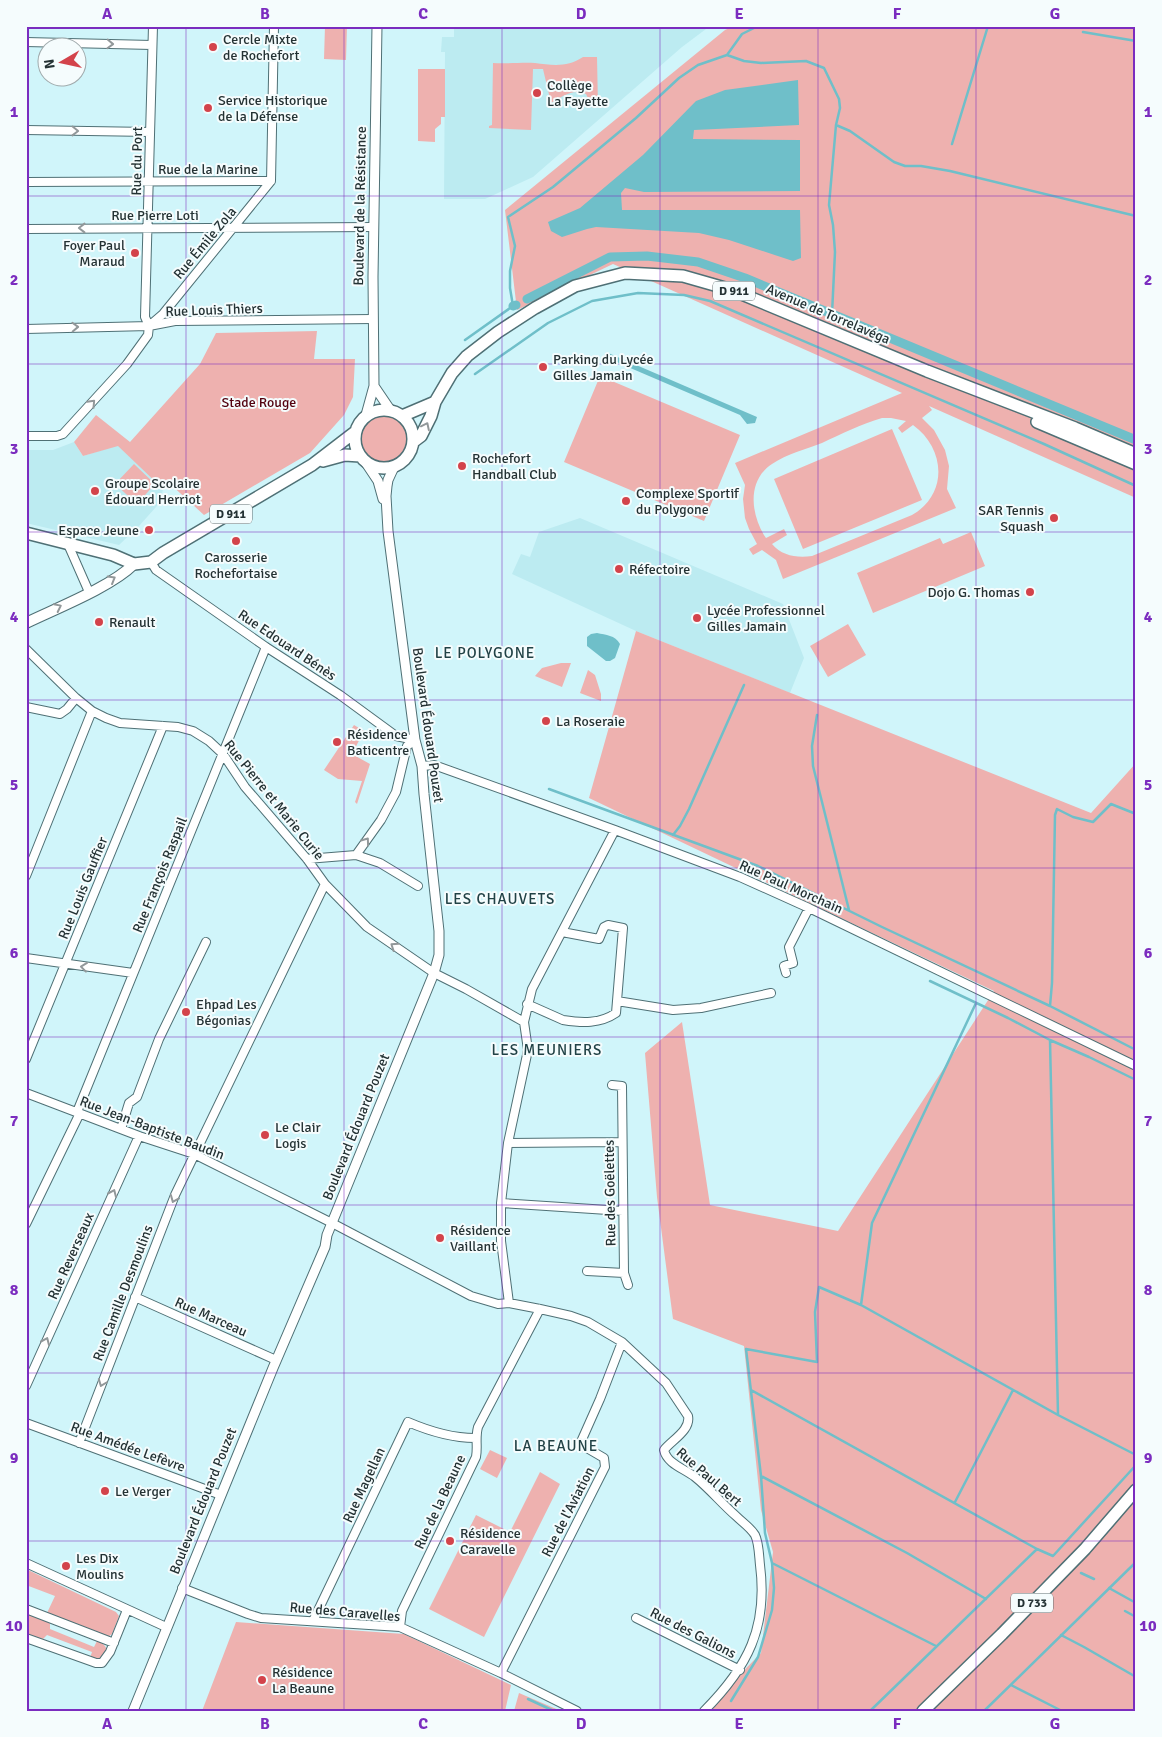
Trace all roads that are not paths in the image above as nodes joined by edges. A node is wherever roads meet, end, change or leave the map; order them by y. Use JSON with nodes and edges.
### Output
{"nodes":[{"id":1,"x":153,"y":26,"type":"edge"},
{"id":2,"x":274,"y":26,"type":"edge"},
{"id":3,"x":376,"y":26,"type":"edge"},
{"id":4,"x":26,"y":42,"type":"edge"},
{"id":5,"x":152,"y":45,"type":"junction"},
{"id":6,"x":26,"y":130,"type":"edge"},
{"id":7,"x":150,"y":132,"type":"junction"},
{"id":8,"x":271,"y":181,"type":"junction"},
{"id":9,"x":26,"y":182,"type":"edge"},
{"id":10,"x":149,"y":182,"type":"junction"},
{"id":11,"x":374,"y":227,"type":"junction"},
{"id":12,"x":148,"y":228,"type":"junction"},
{"id":13,"x":235,"y":228,"type":"junction"},
{"id":14,"x":26,"y":229,"type":"edge"},
{"id":15,"x":373,"y":319,"type":"junction"},
{"id":16,"x":149,"y":326,"type":"junction"},
{"id":17,"x":26,"y":329,"type":"edge"},
{"id":18,"x":927,"y":371,"type":"junction"},
{"id":19,"x":374,"y":386,"type":"junction"},
{"id":20,"x":435,"y":402,"type":"junction"},
{"id":21,"x":391,"y":411,"type":"junction"},
{"id":22,"x":366,"y":415,"type":"junction"},
{"id":23,"x":402,"y":416,"type":"junction"},
{"id":24,"x":355,"y":432,"type":"junction"},
{"id":25,"x":26,"y":436,"type":"edge"},
{"id":26,"x":413,"y":442,"type":"junction"},
{"id":27,"x":1136,"y":454,"type":"edge"},
{"id":28,"x":363,"y":459,"type":"junction"},
{"id":29,"x":1136,"y":464,"type":"edge"},
{"id":30,"x":312,"y":465,"type":"junction"},
{"id":31,"x":394,"y":467,"type":"junction"},
{"id":32,"x":387,"y":524,"type":"junction"},
{"id":33,"x":26,"y":533,"type":"edge"},
{"id":34,"x":67,"y":542,"type":"junction"},
{"id":35,"x":151,"y":562,"type":"junction"},
{"id":36,"x":134,"y":564,"type":"junction"},
{"id":37,"x":89,"y":592,"type":"junction"},
{"id":38,"x":26,"y":623,"type":"edge"},
{"id":39,"x":266,"y":647,"type":"junction"},
{"id":40,"x":26,"y":649,"type":"edge"},
{"id":41,"x":76,"y":698,"type":"junction"},
{"id":42,"x":26,"y":707,"type":"edge"},
{"id":43,"x":92,"y":711,"type":"junction"},
{"id":44,"x":163,"y":726,"type":"junction"},
{"id":45,"x":415,"y":740,"type":"junction"},
{"id":46,"x":223,"y":754,"type":"junction"},
{"id":47,"x":422,"y":766,"type":"junction"},
{"id":48,"x":615,"y":830,"type":"junction"},
{"id":49,"x":356,"y":855,"type":"junction"},
{"id":50,"x":307,"y":859,"type":"junction"},
{"id":51,"x":26,"y":876,"type":"edge"},
{"id":52,"x":325,"y":884,"type":"junction"},
{"id":53,"x":418,"y":886,"type":"dead end"},
{"id":54,"x":809,"y":908,"type":"junction"},
{"id":55,"x":562,"y":932,"type":"junction"},
{"id":56,"x":206,"y":942,"type":"dead end"},
{"id":57,"x":26,"y":958,"type":"edge"},
{"id":58,"x":65,"y":964,"type":"junction"},
{"id":59,"x":133,"y":973,"type":"junction"},
{"id":60,"x":434,"y":973,"type":"junction"},
{"id":61,"x":786,"y":973,"type":"dead end"},
{"id":62,"x":771,"y":993,"type":"dead end"},
{"id":63,"x":617,"y":1001,"type":"junction"},
{"id":64,"x":527,"y":1004,"type":"junction"},
{"id":65,"x":524,"y":1022,"type":"junction"},
{"id":66,"x":26,"y":1059,"type":"edge"},
{"id":67,"x":1136,"y":1066,"type":"edge"},
{"id":68,"x":612,"y":1085,"type":"dead end"},
{"id":69,"x":26,"y":1093,"type":"edge"},
{"id":70,"x":78,"y":1113,"type":"junction"},
{"id":71,"x":121,"y":1129,"type":"junction"},
{"id":72,"x":139,"y":1136,"type":"junction"},
{"id":73,"x":622,"y":1142,"type":"junction"},
{"id":74,"x":508,"y":1143,"type":"junction"},
{"id":75,"x":194,"y":1154,"type":"junction"},
{"id":76,"x":501,"y":1203,"type":"junction"},
{"id":77,"x":623,"y":1211,"type":"junction"},
{"id":78,"x":332,"y":1223,"type":"junction"},
{"id":79,"x":26,"y":1224,"type":"edge"},
{"id":80,"x":587,"y":1271,"type":"dead end"},
{"id":81,"x":624,"y":1273,"type":"junction"},
{"id":82,"x":628,"y":1285,"type":"dead end"},
{"id":83,"x":135,"y":1297,"type":"junction"},
{"id":84,"x":509,"y":1303,"type":"junction"},
{"id":85,"x":540,"y":1309,"type":"junction"},
{"id":86,"x":622,"y":1342,"type":"junction"},
{"id":87,"x":276,"y":1360,"type":"junction"},
{"id":88,"x":26,"y":1386,"type":"edge"},
{"id":89,"x":26,"y":1423,"type":"edge"},
{"id":90,"x":475,"y":1438,"type":"junction"},
{"id":91,"x":79,"y":1442,"type":"junction"},
{"id":92,"x":1136,"y":1490,"type":"edge"},
{"id":93,"x":221,"y":1495,"type":"junction"},
{"id":94,"x":26,"y":1563,"type":"edge"},
{"id":95,"x":182,"y":1588,"type":"junction"},
{"id":96,"x":26,"y":1609,"type":"edge"},
{"id":97,"x":127,"y":1610,"type":"junction"},
{"id":98,"x":636,"y":1618,"type":"dead end"},
{"id":99,"x":313,"y":1621,"type":"junction"},
{"id":100,"x":166,"y":1627,"type":"junction"},
{"id":101,"x":400,"y":1627,"type":"junction"},
{"id":102,"x":26,"y":1638,"type":"edge"},
{"id":103,"x":114,"y":1643,"type":"junction"},
{"id":104,"x":740,"y":1670,"type":"junction"},
{"id":105,"x":502,"y":1674,"type":"junction"},
{"id":106,"x":133,"y":1711,"type":"edge"},
{"id":107,"x":577,"y":1711,"type":"edge"},
{"id":108,"x":704,"y":1711,"type":"edge"},
{"id":109,"x":923,"y":1711,"type":"edge"}],
"edges":[{"from":1,"to":5,"type":"street","name":"Rue du Port"},
{"from":2,"to":8,"type":"street"},
{"from":3,"to":11,"type":"street","name":"Boulevard de la Résistance"},
{"from":4,"to":5,"type":"street","one_way":true},
{"from":5,"to":7,"type":"street","name":"Rue du Port"},
{"from":6,"to":7,"type":"street","one_way":true},
{"from":7,"to":10,"type":"street","name":"Rue du Port"},
{"from":8,"to":10,"type":"street","name":"Rue de la Marine"},
{"from":8,"to":13,"type":"street","name":"Rue Émile Zola"},
{"from":9,"to":10,"type":"street","name":"Rue de la Marine"},
{"from":10,"to":12,"type":"street","name":"Rue du Port"},
{"from":11,"to":13,"type":"street","name":"Rue Pierre Loti"},
{"from":11,"to":15,"type":"street","name":"Boulevard de la Résistance"},
{"from":12,"to":13,"type":"street","name":"Rue Pierre Loti"},
{"from":12,"to":14,"type":"street","name":"Rue Pierre Loti","one_way":true},
{"from":12,"to":16,"type":"street","name":"Rue du Port"},
{"from":13,"to":16,"type":"street","name":"Rue Émile Zola"},
{"from":15,"to":16,"type":"street","name":"Rue Louis Thiers"},
{"from":15,"to":19,"type":"street","name":"Boulevard de la Résistance"},
{"from":17,"to":16,"type":"street","name":"Rue Louis Thiers","one_way":true},
{"from":25,"to":16,"type":"street","name":"Rue Émile Zola","one_way":true},
{"from":18,"to":20,"type":"main road","name":"Avenue de Torrelavéga","number":"D 911"},
{"from":18,"to":27,"type":"main road","name":"Avenue de Torrelavéga","number":"D 911"},
{"from":18,"to":29,"type":"main road","name":"Avenue de Torrelavéga","number":"D 911"},
{"from":19,"to":21,"type":"street"},
{"from":19,"to":22,"type":"street","name":"Boulevard de la Résistance"},
{"from":20,"to":23,"type":"main road"},
{"from":26,"to":20,"type":"main road","name":"Avenue de Torrelavéga","number":"D 911","one_way":true},
{"from":21,"to":22,"type":"main road"},
{"from":21,"to":23,"type":"main road"},
{"from":22,"to":24,"type":"main road"},
{"from":23,"to":26,"type":"main road"},
{"from":24,"to":28,"type":"main road"},
{"from":24,"to":30,"type":"main road","number":"D 911"},
{"from":26,"to":31,"type":"main road"},
{"from":28,"to":30,"type":"main road","number":"D 911"},
{"from":28,"to":31,"type":"main road"},
{"from":28,"to":32,"type":"street","name":"Boulevard Édouard Pouzet"},
{"from":30,"to":35,"type":"main road","number":"D 911"},
{"from":31,"to":32,"type":"street","name":"Boulevard Édouard Pouzet"},
{"from":32,"to":45,"type":"street","name":"Boulevard Édouard Pouzet"},
{"from":33,"to":34,"type":"main road"},
{"from":34,"to":36,"type":"main road"},
{"from":34,"to":37,"type":"street"},
{"from":35,"to":36,"type":"main road","number":"D 911"},
{"from":35,"to":39,"type":"street","name":"Rue Edouard Bénès"},
{"from":37,"to":36,"type":"main road","number":"D 911","one_way":true},
{"from":38,"to":37,"type":"main road","number":"D 911","one_way":true},
{"from":39,"to":45,"type":"street","name":"Rue Edouard Bénès"},
{"from":39,"to":46,"type":"street","name":"Rue François Raspail"},
{"from":40,"to":41,"type":"street","name":"Rue Pierre et Marie Curie"},
{"from":41,"to":42,"type":"street"},
{"from":41,"to":43,"type":"street","name":"Rue Pierre et Marie Curie"},
{"from":43,"to":44,"type":"street","name":"Rue Pierre et Marie Curie"},
{"from":43,"to":51,"type":"street"},
{"from":44,"to":46,"type":"street","name":"Rue Pierre et Marie Curie"},
{"from":44,"to":58,"type":"street","name":"Rue Louis Gauffier"},
{"from":45,"to":47,"type":"street","name":"Boulevard Édouard Pouzet"},
{"from":49,"to":45,"type":"street","one_way":true},
{"from":46,"to":50,"type":"street","name":"Rue Pierre et Marie Curie"},
{"from":46,"to":59,"type":"street","name":"Rue François Raspail"},
{"from":47,"to":48,"type":"street","name":"Rue Paul Morchain"},
{"from":47,"to":60,"type":"street","name":"Boulevard Édouard Pouzet"},
{"from":48,"to":54,"type":"street","name":"Rue Paul Morchain"},
{"from":48,"to":55,"type":"street"},
{"from":49,"to":50,"type":"street"},
{"from":49,"to":53,"type":"street"},
{"from":50,"to":52,"type":"street","name":"Rue Pierre et Marie Curie"},
{"from":60,"to":52,"type":"street","name":"Rue Pierre et Marie Curie","one_way":true},
{"from":52,"to":75,"type":"street","name":"Rue Camille Desmoulins"},
{"from":54,"to":61,"type":"street"},
{"from":54,"to":67,"type":"street","name":"Rue Paul Morchain"},
{"from":55,"to":63,"type":"street"},
{"from":55,"to":64,"type":"street"},
{"from":56,"to":71,"type":"street"},
{"from":57,"to":58,"type":"street"},
{"from":59,"to":58,"type":"street","one_way":true},
{"from":58,"to":66,"type":"street","name":"Rue Louis Gauffier"},
{"from":59,"to":70,"type":"street","name":"Rue François Raspail"},
{"from":60,"to":65,"type":"street","name":"Rue Pierre et Marie Curie"},
{"from":60,"to":78,"type":"street","name":"Boulevard Édouard Pouzet"},
{"from":62,"to":63,"type":"street"},
{"from":63,"to":64,"type":"street"},
{"from":64,"to":65,"type":"street"},
{"from":65,"to":74,"type":"street"},
{"from":68,"to":73,"type":"street","name":"Rue des Goëlettes"},
{"from":69,"to":70,"type":"street","name":"Rue Jean-Baptiste Baudin"},
{"from":70,"to":71,"type":"street","name":"Rue Jean-Baptiste Baudin"},
{"from":70,"to":79,"type":"street","name":"Rue François Raspail"},
{"from":71,"to":72,"type":"street","name":"Rue Jean-Baptiste Baudin"},
{"from":72,"to":75,"type":"street","name":"Rue Jean-Baptiste Baudin"},
{"from":88,"to":72,"type":"street","name":"Rue Reverseaux","one_way":true},
{"from":73,"to":74,"type":"street"},
{"from":73,"to":77,"type":"street","name":"Rue des Goëlettes"},
{"from":74,"to":76,"type":"street"},
{"from":75,"to":78,"type":"street","name":"Rue Jean-Baptiste Baudin"},
{"from":75,"to":83,"type":"street","name":"Rue Camille Desmoulins","one_way":true},
{"from":76,"to":77,"type":"street"},
{"from":76,"to":84,"type":"street"},
{"from":77,"to":81,"type":"street","name":"Rue des Goëlettes"},
{"from":78,"to":84,"type":"street","name":"Rue Jean-Baptiste Baudin"},
{"from":78,"to":87,"type":"street","name":"Boulevard Édouard Pouzet"},
{"from":80,"to":81,"type":"street"},
{"from":81,"to":82,"type":"street","name":"Rue des Goëlettes"},
{"from":83,"to":87,"type":"street","name":"Rue Marceau"},
{"from":83,"to":91,"type":"street","name":"Rue Camille Desmoulins","one_way":true},
{"from":84,"to":85,"type":"street","name":"Rue Paul Bert"},
{"from":85,"to":86,"type":"street","name":"Rue Paul Bert"},
{"from":85,"to":90,"type":"street","name":"Rue de la Beaune"},
{"from":86,"to":104,"type":"street","name":"Rue Paul Bert"},
{"from":86,"to":105,"type":"street","name":"Rue de l'Aviation"},
{"from":87,"to":93,"type":"street","name":"Boulevard Édouard Pouzet"},
{"from":89,"to":91,"type":"street","name":"Rue Amédée Lefèvre"},
{"from":90,"to":99,"type":"street","name":"Rue Magellan"},
{"from":90,"to":101,"type":"street","name":"Rue de la Beaune"},
{"from":91,"to":93,"type":"street","name":"Rue Amédée Lefèvre"},
{"from":92,"to":109,"type":"main road","number":"D 733"},
{"from":93,"to":95,"type":"street","name":"Boulevard Édouard Pouzet"},
{"from":94,"to":97,"type":"street"},
{"from":95,"to":99,"type":"street","name":"Rue des Caravelles"},
{"from":95,"to":100,"type":"street","name":"Boulevard Édouard Pouzet"},
{"from":96,"to":103,"type":"street"},
{"from":97,"to":100,"type":"street"},
{"from":97,"to":103,"type":"street"},
{"from":98,"to":104,"type":"street","name":"Rue des Galions"},
{"from":99,"to":101,"type":"street","name":"Rue des Caravelles"},
{"from":100,"to":106,"type":"street","name":"Boulevard Édouard Pouzet"},
{"from":101,"to":105,"type":"street","name":"Rue des Caravelles"},
{"from":102,"to":103,"type":"street"},
{"from":104,"to":108,"type":"street"},
{"from":105,"to":107,"type":"street","name":"Rue des Caravelles"}]}
